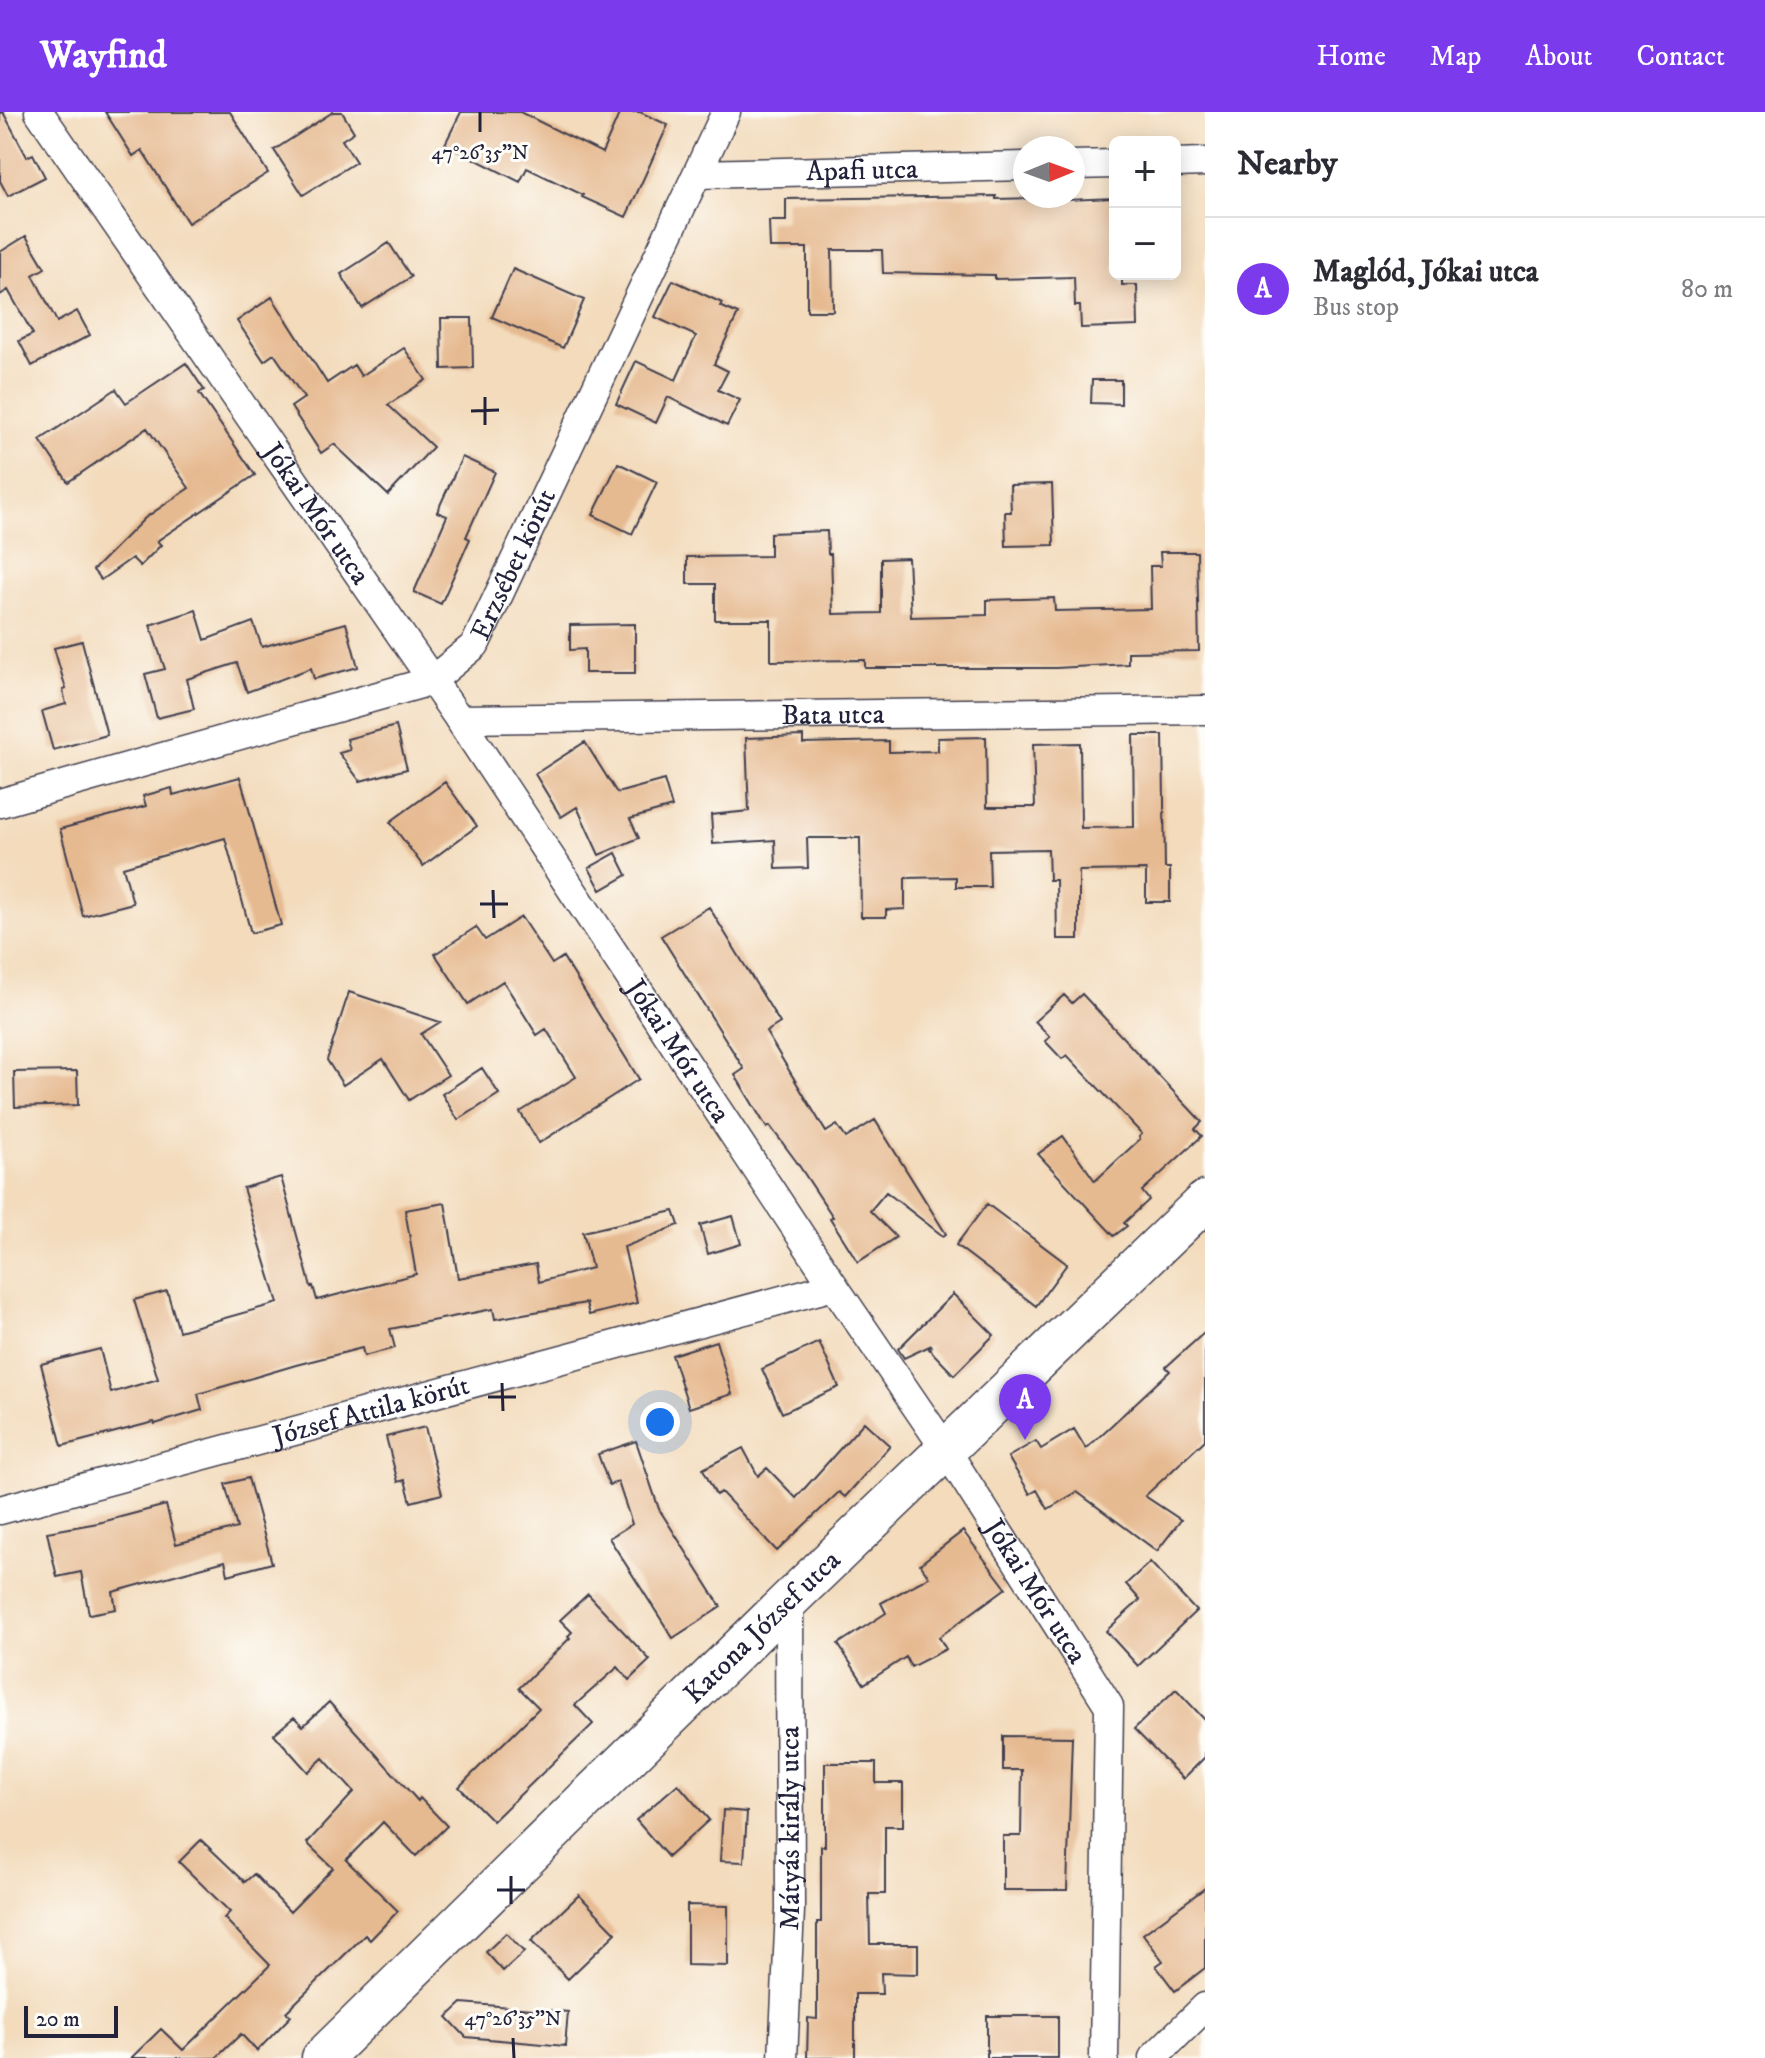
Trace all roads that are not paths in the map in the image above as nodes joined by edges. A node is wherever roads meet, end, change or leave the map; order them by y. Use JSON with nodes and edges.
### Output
{"nodes":[{"id":1,"x":39,"y":112,"type":"edge"},
{"id":2,"x":726,"y":112,"type":"edge"},
{"id":3,"x":1205,"y":162,"type":"edge"},
{"id":4,"x":1181,"y":163,"type":"edge"},
{"id":5,"x":1109,"y":164,"type":"edge"},
{"id":6,"x":1085,"y":165,"type":"edge"},
{"id":7,"x":1013,"y":166,"type":"edge"},
{"id":8,"x":698,"y":174,"type":"junction"},
{"id":9,"x":431,"y":681,"type":"junction"},
{"id":10,"x":1205,"y":710,"type":"edge"},
{"id":11,"x":459,"y":719,"type":"junction"},
{"id":12,"x":0,"y":803,"type":"edge"},
{"id":13,"x":1205,"y":1201,"type":"edge"},
{"id":14,"x":834,"y":1286,"type":"junction"},
{"id":15,"x":946,"y":1450,"type":"junction"},
{"id":16,"x":0,"y":1510,"type":"edge"},
{"id":17,"x":789,"y":1600,"type":"junction"},
{"id":18,"x":1205,"y":2007,"type":"edge"},
{"id":19,"x":322,"y":2058,"type":"edge"},
{"id":20,"x":783,"y":2058,"type":"edge"},
{"id":21,"x":1104,"y":2058,"type":"edge"},
{"id":22,"x":1153,"y":2058,"type":"edge"}],
"edges":[{"from":1,"to":9,"type":"street","name":"Jókai Mór utca"},
{"from":2,"to":8,"type":"street","name":"Erzsébet körút"},
{"from":3,"to":4,"type":"street"},
{"from":5,"to":6,"type":"street"},
{"from":7,"to":8,"type":"street","name":"Apafi utca"},
{"from":8,"to":9,"type":"street","name":"Erzsébet körút"},
{"from":9,"to":11,"type":"street","name":"Jókai Mór utca"},
{"from":9,"to":12,"type":"street","name":"Erzsébet körút"},
{"from":10,"to":11,"type":"street","name":"Bata utca"},
{"from":11,"to":14,"type":"street","name":"Jókai Mór utca"},
{"from":13,"to":15,"type":"main road","name":"Katona József utca"},
{"from":14,"to":15,"type":"street","name":"Jókai Mór utca"},
{"from":14,"to":16,"type":"street","name":"József Attila körút"},
{"from":15,"to":17,"type":"main road","name":"Katona József utca"},
{"from":15,"to":21,"type":"street","name":"Jókai Mór utca"},
{"from":17,"to":19,"type":"main road","name":"Katona József utca"},
{"from":17,"to":20,"type":"street","name":"Mátyás király utca"},
{"from":18,"to":22,"type":"street"}]}
